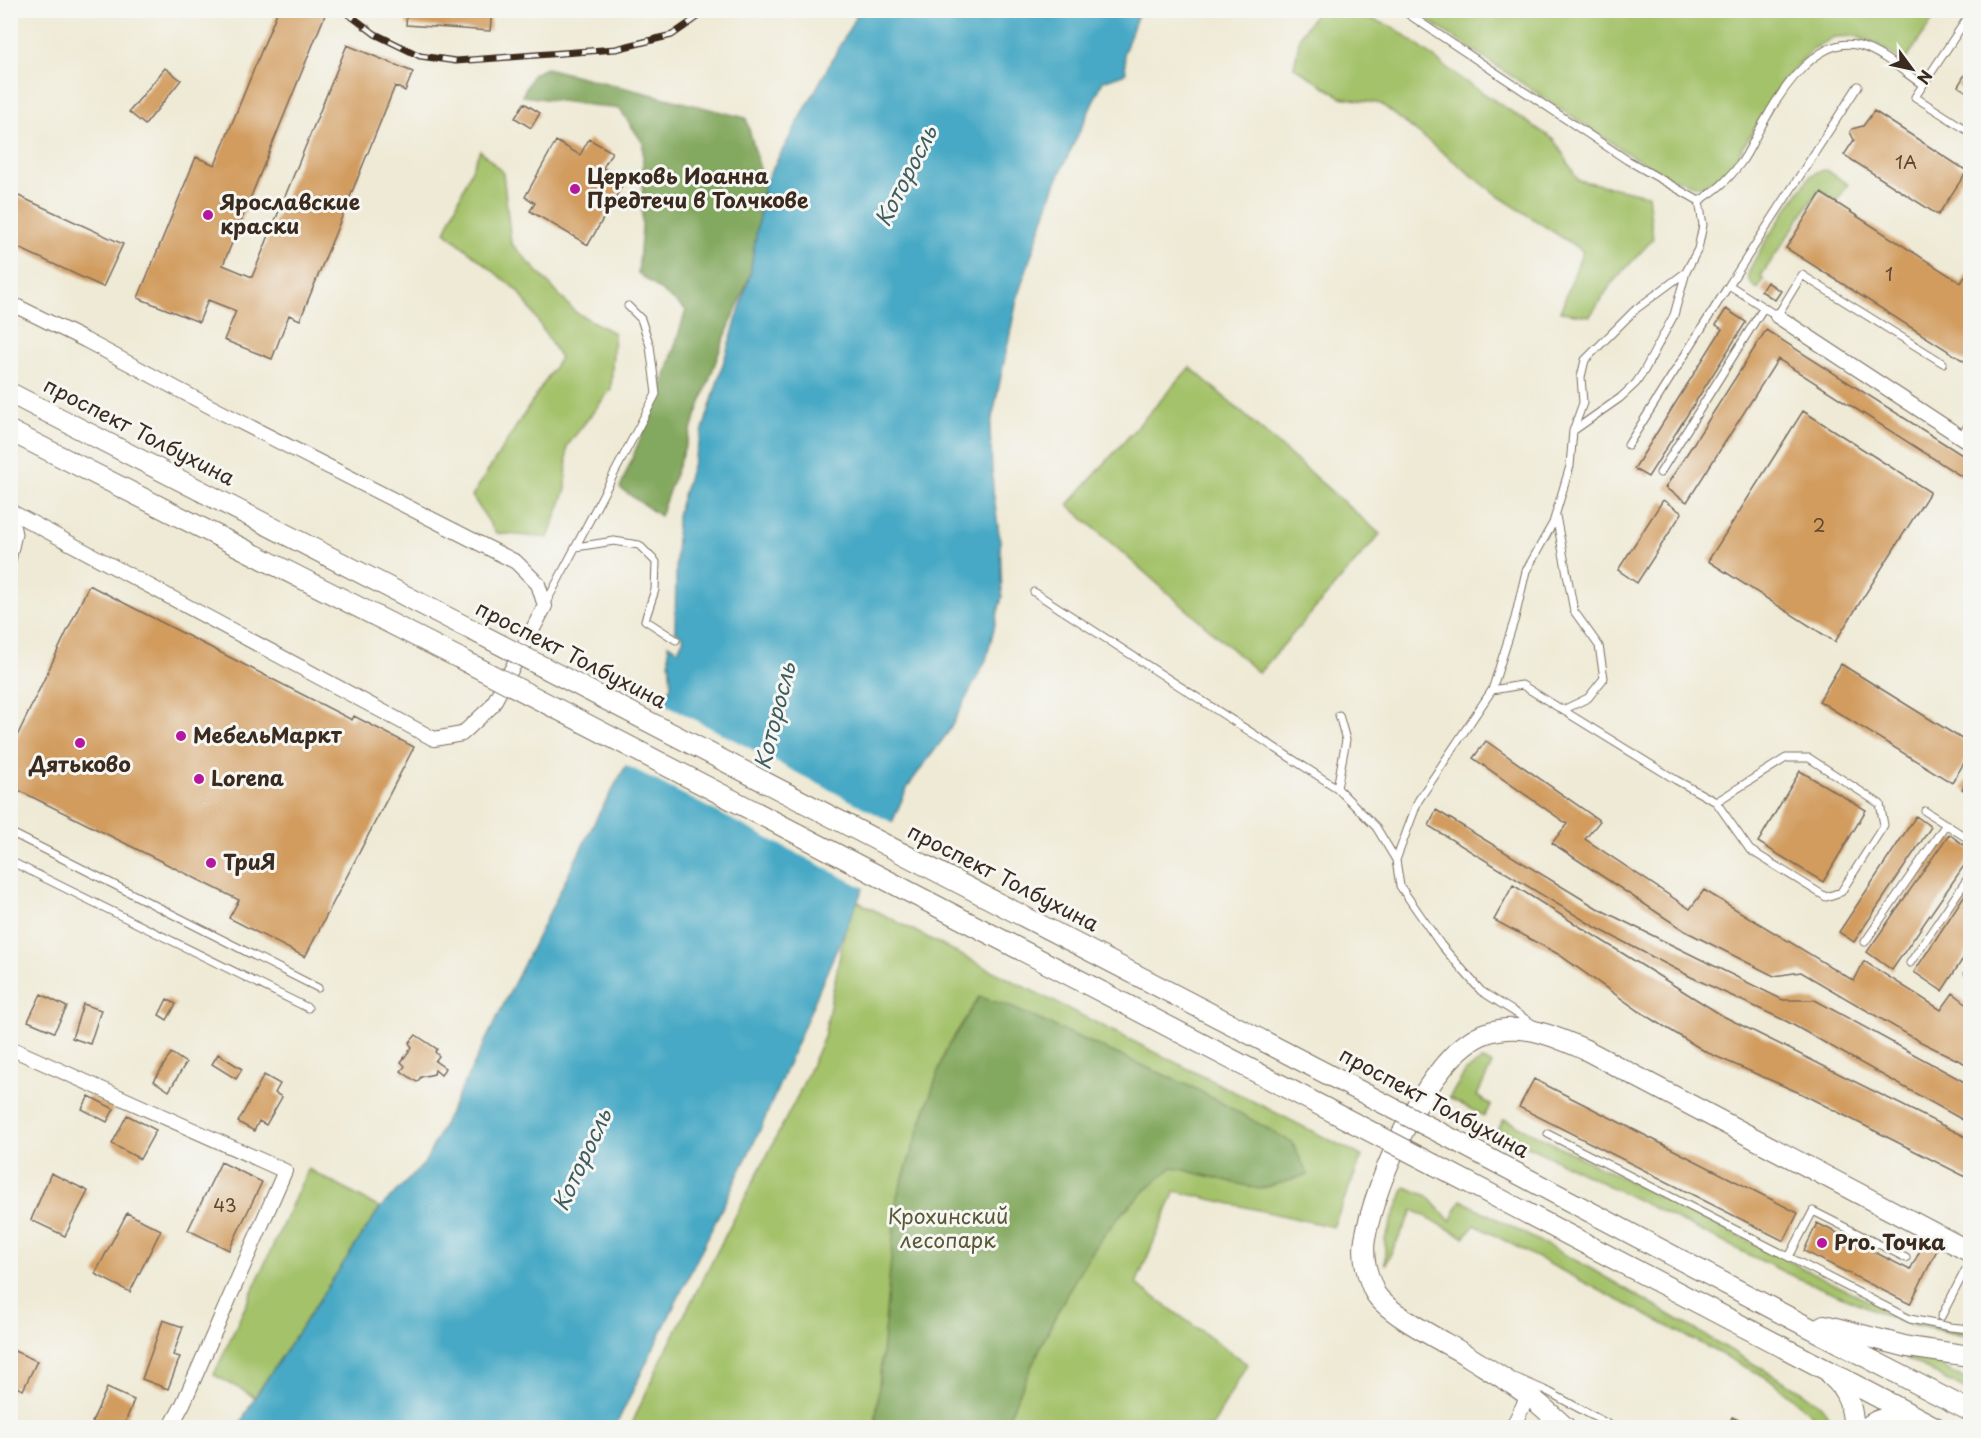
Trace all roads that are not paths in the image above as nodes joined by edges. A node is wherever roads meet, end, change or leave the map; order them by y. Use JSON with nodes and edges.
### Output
{"nodes":[{"id":1,"x":1402,"y":10,"type":"edge"},
{"id":2,"x":1971,"y":14,"type":"edge"},
{"id":3,"x":1923,"y":85,"type":"junction"},
{"id":4,"x":1858,"y":86,"type":"dead end"},
{"id":5,"x":1971,"y":132,"type":"edge"},
{"id":6,"x":1699,"y":201,"type":"junction"},
{"id":7,"x":1686,"y":272,"type":"junction"},
{"id":8,"x":1729,"y":285,"type":"junction"},
{"id":9,"x":10,"y":303,"type":"edge"},
{"id":10,"x":628,"y":306,"type":"dead end"},
{"id":11,"x":1764,"y":307,"type":"junction"},
{"id":12,"x":1777,"y":316,"type":"junction"},
{"id":13,"x":1943,"y":363,"type":"dead end"},
{"id":14,"x":10,"y":393,"type":"edge"},
{"id":15,"x":1971,"y":422,"type":"edge"},
{"id":16,"x":10,"y":431,"type":"edge"},
{"id":17,"x":1573,"y":431,"type":"junction"},
{"id":18,"x":1966,"y":440,"type":"edge"},
{"id":19,"x":1628,"y":445,"type":"dead end"},
{"id":20,"x":1660,"y":473,"type":"dead end"},
{"id":21,"x":12,"y":512,"type":"edge"},
{"id":22,"x":1556,"y":514,"type":"junction"},
{"id":23,"x":576,"y":547,"type":"junction"},
{"id":24,"x":10,"y":570,"type":"edge"},
{"id":25,"x":1034,"y":592,"type":"dead end"},
{"id":26,"x":545,"y":606,"type":"junction"},
{"id":27,"x":676,"y":640,"type":"dead end"},
{"id":28,"x":1492,"y":690,"type":"junction"},
{"id":29,"x":1563,"y":710,"type":"junction"},
{"id":30,"x":1339,"y":716,"type":"dead end"},
{"id":31,"x":1337,"y":788,"type":"junction"},
{"id":32,"x":1716,"y":802,"type":"junction"},
{"id":33,"x":1925,"y":811,"type":"dead end"},
{"id":34,"x":1946,"y":824,"type":"junction"},
{"id":35,"x":10,"y":832,"type":"edge"},
{"id":36,"x":1971,"y":840,"type":"edge"},
{"id":37,"x":1396,"y":860,"type":"junction"},
{"id":38,"x":10,"y":861,"type":"edge"},
{"id":39,"x":1971,"y":875,"type":"edge"},
{"id":40,"x":1865,"y":942,"type":"dead end"},
{"id":41,"x":1910,"y":963,"type":"dead end"},
{"id":42,"x":1971,"y":969,"type":"edge"},
{"id":43,"x":1971,"y":974,"type":"edge"},
{"id":44,"x":318,"y":988,"type":"dead end"},
{"id":45,"x":308,"y":1008,"type":"dead end"},
{"id":46,"x":1550,"y":1034,"type":"junction"},
{"id":47,"x":10,"y":1048,"type":"edge"},
{"id":48,"x":1548,"y":1134,"type":"dead end"},
{"id":49,"x":1971,"y":1252,"type":"edge"},
{"id":50,"x":1790,"y":1257,"type":"junction"},
{"id":51,"x":1906,"y":1258,"type":"dead end"},
{"id":52,"x":1971,"y":1261,"type":"edge"},
{"id":53,"x":1779,"y":1311,"type":"junction"},
{"id":54,"x":1941,"y":1317,"type":"dead end"},
{"id":55,"x":1971,"y":1329,"type":"edge"},
{"id":56,"x":1468,"y":1356,"type":"junction"},
{"id":57,"x":1971,"y":1356,"type":"edge"},
{"id":58,"x":1815,"y":1362,"type":"junction"},
{"id":59,"x":1528,"y":1396,"type":"junction"},
{"id":60,"x":1971,"y":1410,"type":"edge"},
{"id":61,"x":1934,"y":1426,"type":"edge"},
{"id":62,"x":170,"y":1428,"type":"edge"},
{"id":63,"x":1512,"y":1428,"type":"edge"},
{"id":64,"x":1566,"y":1428,"type":"edge"},
{"id":65,"x":1615,"y":1428,"type":"edge"},
{"id":66,"x":1854,"y":1428,"type":"edge"},
{"id":67,"x":1866,"y":1428,"type":"edge"}],
"edges":[{"from":1,"to":6,"type":"lane"},
{"from":2,"to":3,"type":"lane"},
{"from":3,"to":5,"type":"lane"},
{"from":3,"to":6,"type":"lane"},
{"from":4,"to":8,"type":"lane"},
{"from":6,"to":7,"type":"lane"},
{"from":7,"to":17,"type":"lane"},
{"from":7,"to":17,"type":"lane"},
{"from":8,"to":11,"type":"lane"},
{"from":8,"to":19,"type":"lane"},
{"from":9,"to":26,"type":"street"},
{"from":10,"to":23,"type":"lane"},
{"from":11,"to":12,"type":"lane"},
{"from":11,"to":20,"type":"lane"},
{"from":12,"to":13,"type":"lane"},
{"from":12,"to":18,"type":"street"},
{"from":14,"to":53,"type":"main road","name":"проспект Толбухина","bridge":true},
{"from":15,"to":18,"type":"lane"},
{"from":16,"to":58,"type":"main road","bridge":true},
{"from":17,"to":22,"type":"lane"},
{"from":21,"to":24,"type":"lane"},
{"from":21,"to":26,"type":"street"},
{"from":22,"to":28,"type":"lane"},
{"from":22,"to":29,"type":"lane"},
{"from":23,"to":26,"type":"lane"},
{"from":23,"to":27,"type":"lane"},
{"from":25,"to":31,"type":"lane"},
{"from":28,"to":29,"type":"lane"},
{"from":28,"to":37,"type":"lane"},
{"from":29,"to":32,"type":"lane"},
{"from":30,"to":31,"type":"lane"},
{"from":31,"to":37,"type":"lane"},
{"from":32,"to":32,"type":"lane"},
{"from":33,"to":34,"type":"lane"},
{"from":34,"to":36,"type":"lane"},
{"from":34,"to":40,"type":"lane"},
{"from":35,"to":44,"type":"lane"},
{"from":37,"to":46,"type":"lane"},
{"from":38,"to":45,"type":"lane"},
{"from":39,"to":41,"type":"lane"},
{"from":42,"to":43,"type":"lane"},
{"from":46,"to":49,"type":"main road"},
{"from":46,"to":56,"type":"main road"},
{"from":47,"to":62,"type":"street"},
{"from":48,"to":50,"type":"lane"},
{"from":50,"to":51,"type":"lane"},
{"from":50,"to":55,"type":"lane"},
{"from":52,"to":54,"type":"lane"},
{"from":53,"to":57,"type":"main road"},
{"from":53,"to":60,"type":"main road","name":"проспект Толбухина"},
{"from":56,"to":59,"type":"main road"},
{"from":56,"to":65,"type":"lane"},
{"from":58,"to":61,"type":"main road"},
{"from":58,"to":66,"type":"main road"},
{"from":59,"to":63,"type":"street"},
{"from":59,"to":64,"type":"main road"},
{"from":61,"to":67,"type":"main road"}]}
